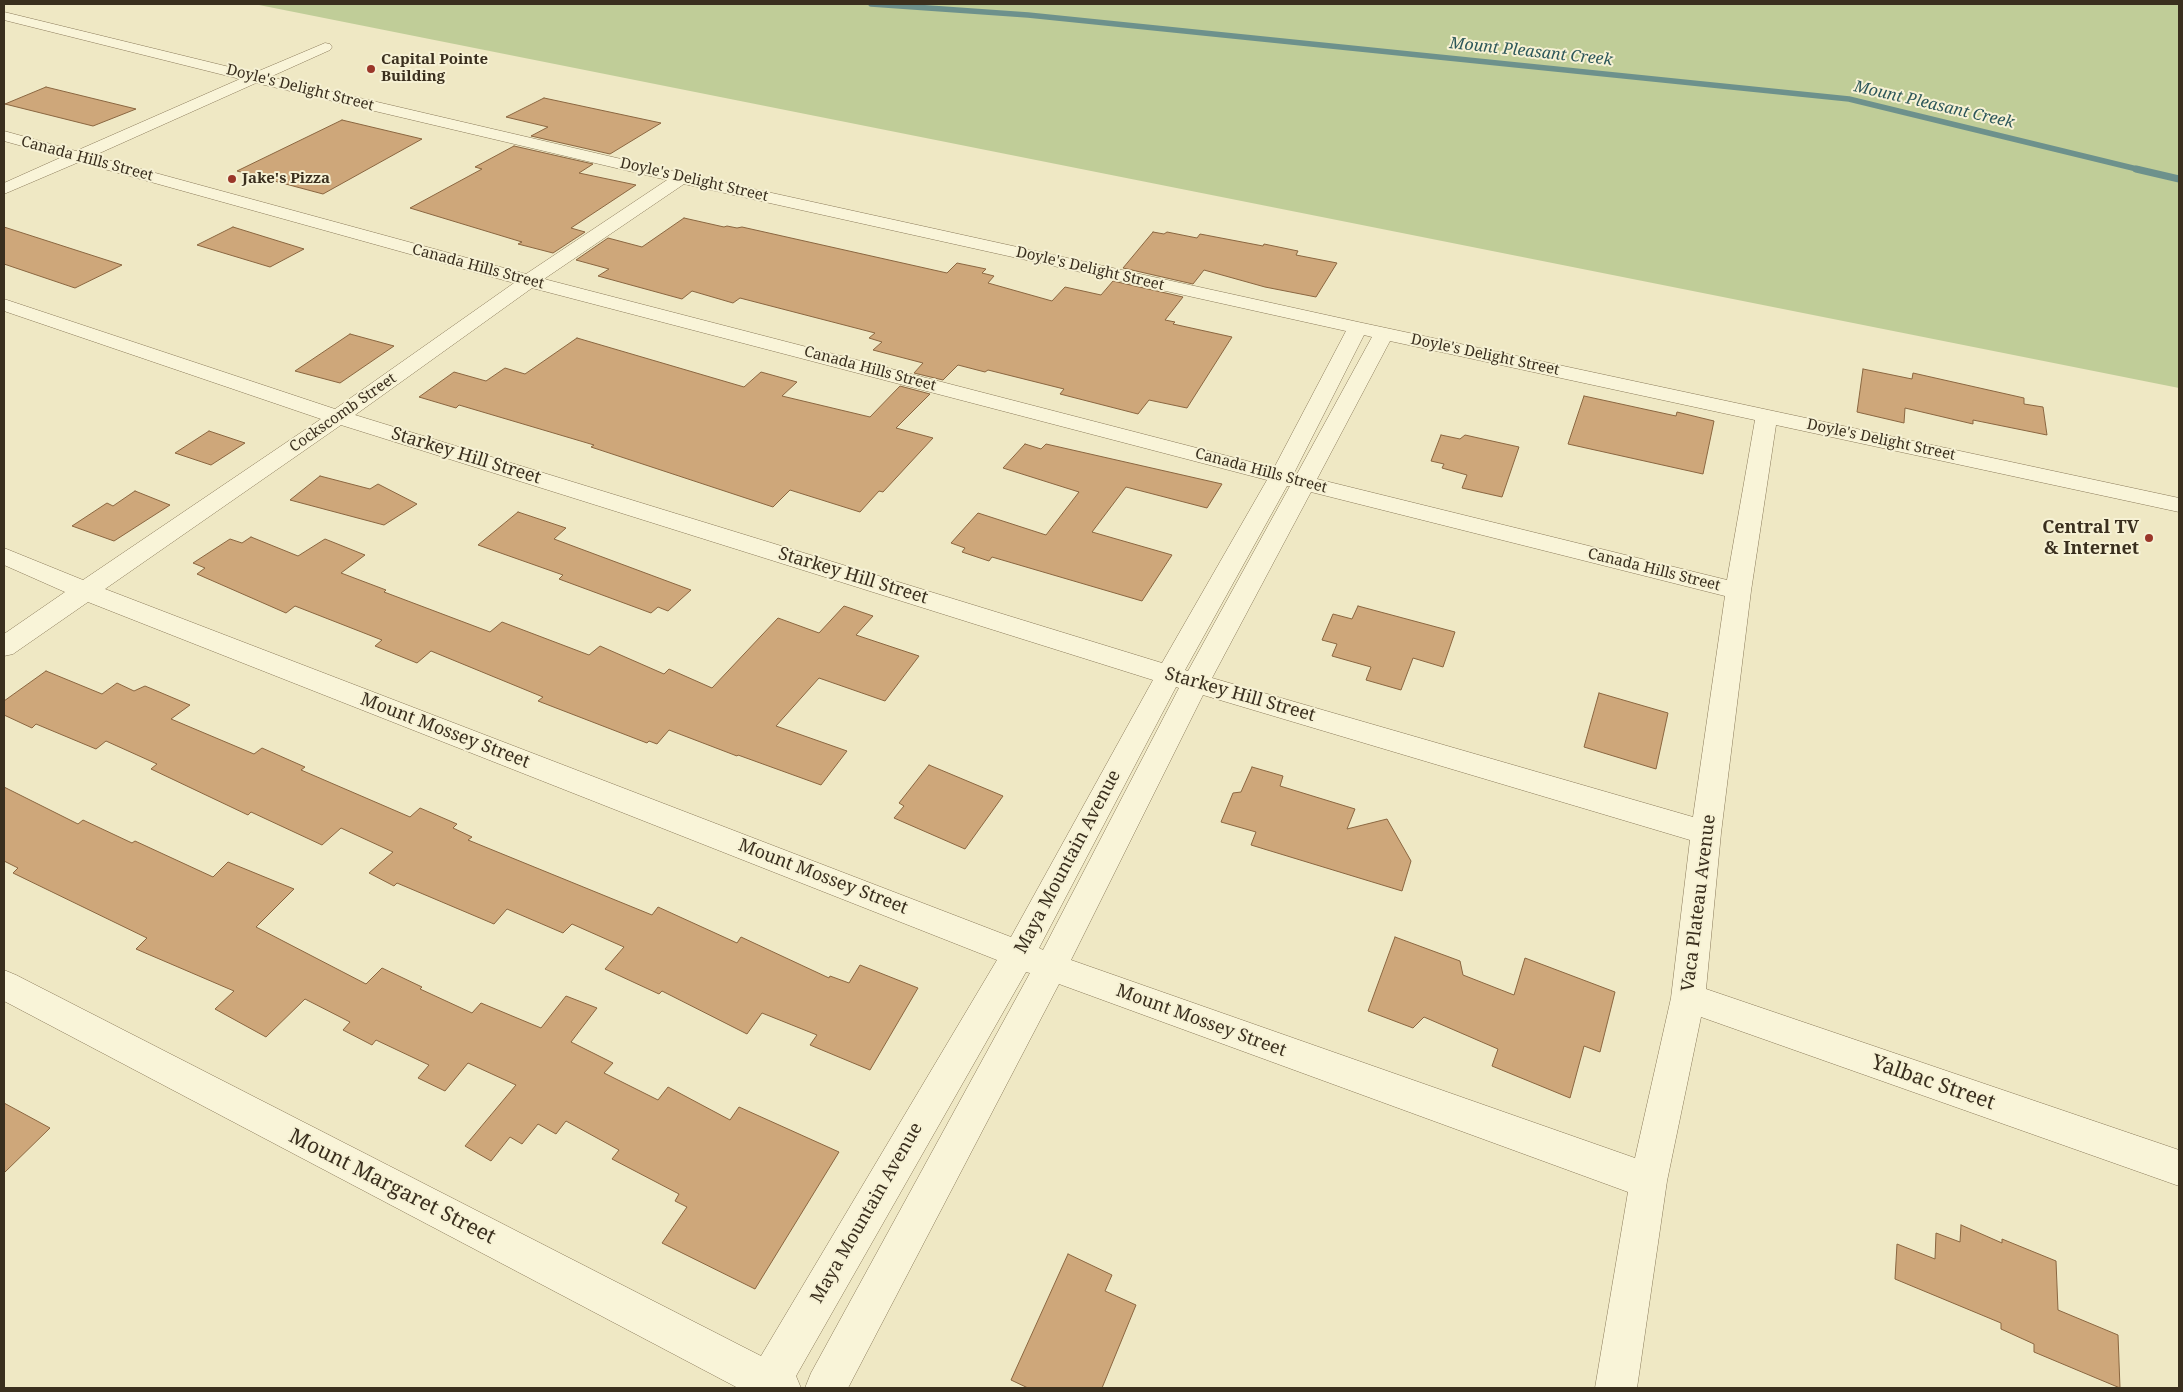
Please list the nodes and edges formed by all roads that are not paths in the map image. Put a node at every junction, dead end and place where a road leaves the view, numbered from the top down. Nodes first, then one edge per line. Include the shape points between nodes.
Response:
1 (4, 16) edge
2 (325, 47) dead end
3 (255, 78) junction
4 (4, 136) edge
5 (76, 156) junction
6 (681, 178) junction
7 (4, 189) edge
8 (529, 281) junction
9 (4, 305) edge
10 (1371, 331) junction
11 (1767, 415) junction
12 (338, 417) junction
13 (1292, 479) junction
14 (2179, 505) edge
15 (4, 556) edge
16 (85, 591) junction
17 (1738, 591) junction
18 (4, 647) edge
19 (1182, 678) junction
20 (1706, 833) junction
21 (1018, 953) junction
22 (1051, 967) junction
23 (4, 985) edge
24 (1688, 998) junction
25 (2179, 1168) edge
26 (1648, 1181) junction
27 (772, 1386) edge
28 (826, 1388) edge
29 (1616, 1388) edge

1 - 3 street, Doyle's Delight Street
2 - 3 street
3 - 5 street
3 - 6 street, Doyle's Delight Street
4 - 5 street, Canada Hills Street
5 - 7 street
5 - 8 street, Canada Hills Street
6 - 8 street, Cockscomb Street
6 - 10 street, Doyle's Delight Street
8 - 12 street, Cockscomb Street
8 - 13 street, Canada Hills Street
9 - 12 street, Starkey Hill Street
10 - 11 street, Doyle's Delight Street
10 - 13 street, Maya Mountain Avenue
11 - 14 street, Doyle's Delight Street
11 - 17 street, Vaca Plateau Avenue
12 - 16 street, Cockscomb Street
12 - 19 street, Starkey Hill Street
13 - 17 street, Canada Hills Street
13 - 19 street, Maya Mountain Avenue
15 - 16 street, Mount Mossey Street
16 - 18 street, Cockscomb Street
16 - 21 street, Mount Mossey Street
17 - 20 street, Vaca Plateau Avenue
19 - 20 street, Starkey Hill Street
19 - 21 street, Maya Mountain Avenue
19 - 22 street, Maya Mountain Avenue
20 - 24 street, Vaca Plateau Avenue
21 - 22 street, Mount Mossey Street
21 - 27 street, Maya Mountain Avenue
22 - 26 street, Mount Mossey Street
22 - 28 street, Maya Mountain Avenue
23 - 27 street, Mount Margaret Street
24 - 25 street, Yalbac Street
24 - 26 street, Vaca Plateau Avenue
26 - 29 street, Vaca Plateau Avenue

